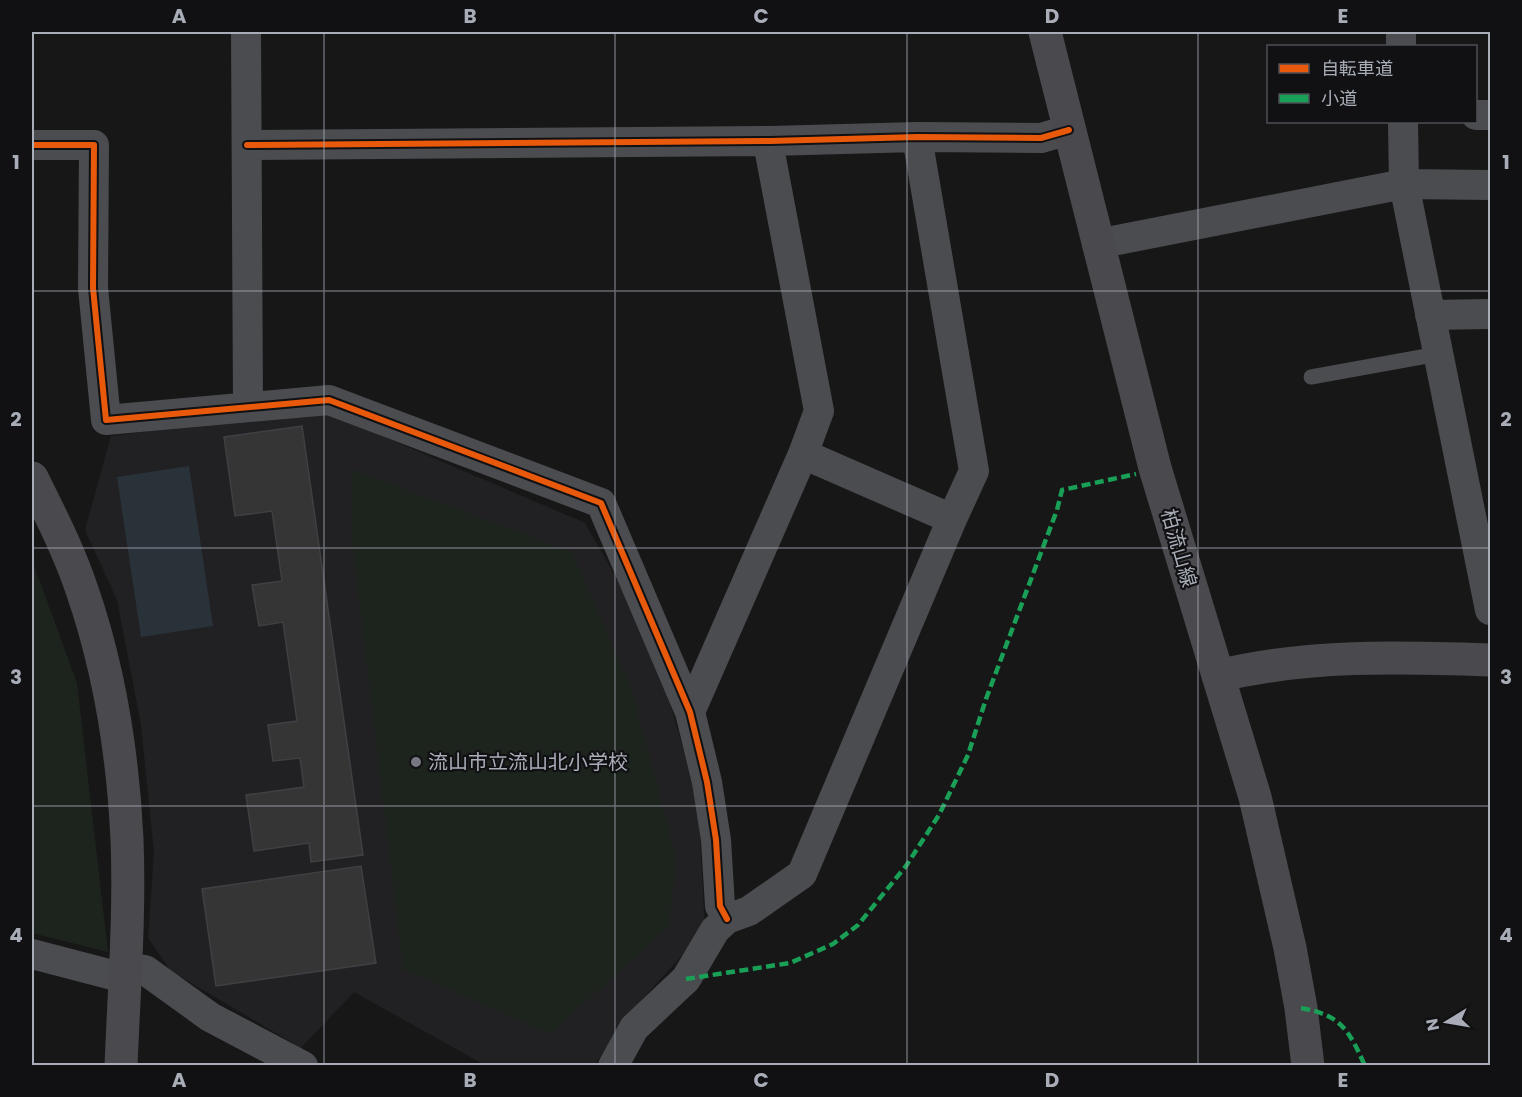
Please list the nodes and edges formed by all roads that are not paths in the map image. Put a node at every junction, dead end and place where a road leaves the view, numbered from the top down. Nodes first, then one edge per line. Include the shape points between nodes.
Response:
1 (246, 32) edge
2 (1045, 32) edge
3 (1403, 123) edge
4 (1069, 130) junction
5 (917, 137) junction
6 (770, 141) junction
7 (32, 145) edge
8 (247, 145) junction
9 (1404, 184) junction
10 (1491, 185) edge
11 (1097, 244) junction
12 (1430, 315) junction
13 (1491, 315) edge
14 (1438, 354) junction
15 (1311, 377) dead end
16 (248, 406) junction
17 (803, 454) junction
18 (32, 478) edge
19 (952, 519) junction
20 (1491, 610) edge
21 (1491, 660) edge
22 (1218, 676) junction
23 (690, 712) junction
24 (727, 919) junction
25 (32, 954) edge
26 (124, 972) junction
27 (121, 1065) edge
28 (303, 1065) edge
29 (613, 1065) edge
30 (1308, 1065) edge

1 - 8 street
2 - 4 main road, 柏流山線
3 - 9 street
4 - 5 street via 1041,138
4 - 11 main road, 柏流山線
5 - 6 street
5 - 19 street via 974,471
6 - 8 street
6 - 17 street via 819,411
7 - 16 street via 94,145 93,288 105,420
8 - 16 street
9 - 10 street
9 - 11 street
9 - 12 street
11 - 22 main road, 柏流山線 via 1158,480
12 - 13 street
12 - 14 street
14 - 15 lane
14 - 20 street
16 - 23 street via 329,400 601,503
17 - 19 street
17 - 23 street
18 - 26 main road via 82,589 102,657 127,838
19 - 24 street via 802,874 749,911
21 - 22 main road via 1332,659 1257,666
22 - 30 main road, 柏流山線 via 1274,874 1301,1008
23 - 24 street via 716,840 720,906
24 - 29 street via 715,930 687,979 634,1028
25 - 26 street
26 - 27 main road
26 - 28 street via 145,970 210,1017

